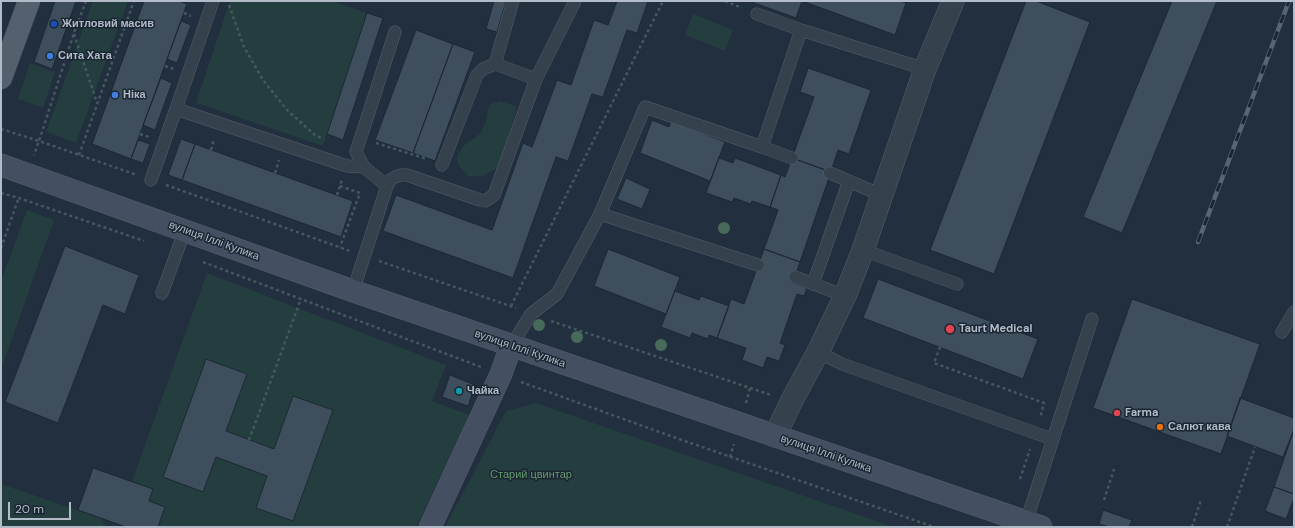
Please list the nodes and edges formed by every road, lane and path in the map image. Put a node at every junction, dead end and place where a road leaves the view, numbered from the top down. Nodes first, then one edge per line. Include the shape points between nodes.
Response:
1 (29, 1) edge
2 (134, 1) edge
3 (213, 1) edge
4 (227, 1) edge
5 (513, 1) edge
6 (575, 1) edge
7 (663, 1) edge
8 (953, 1) edge
9 (757, 14) dead end
10 (802, 30) junction
11 (395, 32) dead end
12 (74, 33) dead end
13 (495, 64) junction
14 (925, 69) junction
15 (1, 78) edge
16 (536, 79) junction
17 (97, 104) junction
18 (176, 109) junction
19 (1, 129) edge
20 (360, 137) junction
21 (322, 138) dead end
22 (39, 141) dead end
23 (762, 147) junction
24 (79, 155) dead end
25 (792, 158) dead end
26 (1, 165) edge
27 (442, 165) joint
28 (364, 167) junction
29 (830, 173) dead end
30 (151, 180) dead end
31 (849, 181) junction
32 (340, 186) dead end
33 (387, 186) junction
34 (1, 194) edge
35 (881, 195) junction
36 (600, 214) junction
37 (185, 230) junction
38 (147, 242) dead end
39 (340, 247) dead end
40 (863, 250) junction
41 (177, 252) junction
42 (365, 256) junction
43 (758, 265) dead end
44 (795, 277) dead end
45 (813, 284) junction
46 (957, 284) dead end
47 (353, 291) junction
48 (162, 293) dead end
49 (845, 296) junction
50 (301, 299) junction
51 (511, 306) junction
52 (1294, 312) edge
53 (531, 314) junction
54 (1092, 319) dead end
55 (1282, 332) dead end
56 (511, 346) junction
57 (940, 347) dead end
58 (818, 352) junction
59 (934, 363) dead end
60 (501, 374) junction
61 (791, 402) junction
62 (775, 436) junction
63 (1052, 439) junction
64 (249, 440) dead end
65 (1255, 447) dead end
66 (1114, 469) dead end
67 (1104, 500) dead end
68 (1201, 500) dead end
69 (1033, 524) edge
70 (430, 527) edge
71 (934, 527) edge
72 (1192, 527) edge
73 (1226, 527) edge

1 - 15 main road
2 - 17 path
3 - 18 lane
4 - 21 path via 244,47 263,80 287,110 315,135
5 - 13 lane
6 - 16 lane
7 - 51 path
8 - 14 street
9 - 10 lane
10 - 14 lane
10 - 23 lane
11 - 20 lane
12 - 17 path
13 - 16 lane
13 - 27 lane via 477,74
14 - 35 street
16 - 33 lane via 494,195 490,199 485,202 401,174 390,180
17 - 24 path
18 - 28 lane via 347,166
18 - 30 lane
19 - 22 path
20 - 27 path
20 - 28 lane via 356,152
23 - 25 lane
23 - 36 lane via 646,107
26 - 37 street, вулиця Іллі Кулика
28 - 33 lane
29 - 31 lane
31 - 35 lane
31 - 45 lane
32 - 39 path via 360,193
33 - 42 lane
34 - 38 path
35 - 40 street
36 - 43 lane
36 - 53 lane via 557,294
37 - 41 lane
37 - 47 street, вулиця Іллі Кулика
40 - 46 lane
40 - 49 street
41 - 48 lane
41 - 50 path
42 - 47 lane
42 - 51 path
44 - 45 lane
45 - 49 lane
47 - 56 street, вулиця Іллі Кулика
49 - 58 street
50 - 60 path
50 - 64 path
51 - 53 path
52 - 55 lane
53 - 56 lane
53 - 61 path
54 - 63 lane
56 - 60 street
56 - 62 street, вулиця Іллі Кулика
57 - 59 path
58 - 61 street
58 - 63 lane via 842,364
60 - 70 street
60 - 71 path via 676,438
61 - 62 street
62 - 69 street, вулиця Іллі Кулика
63 - 69 lane
65 - 73 path
66 - 67 path
68 - 72 path

